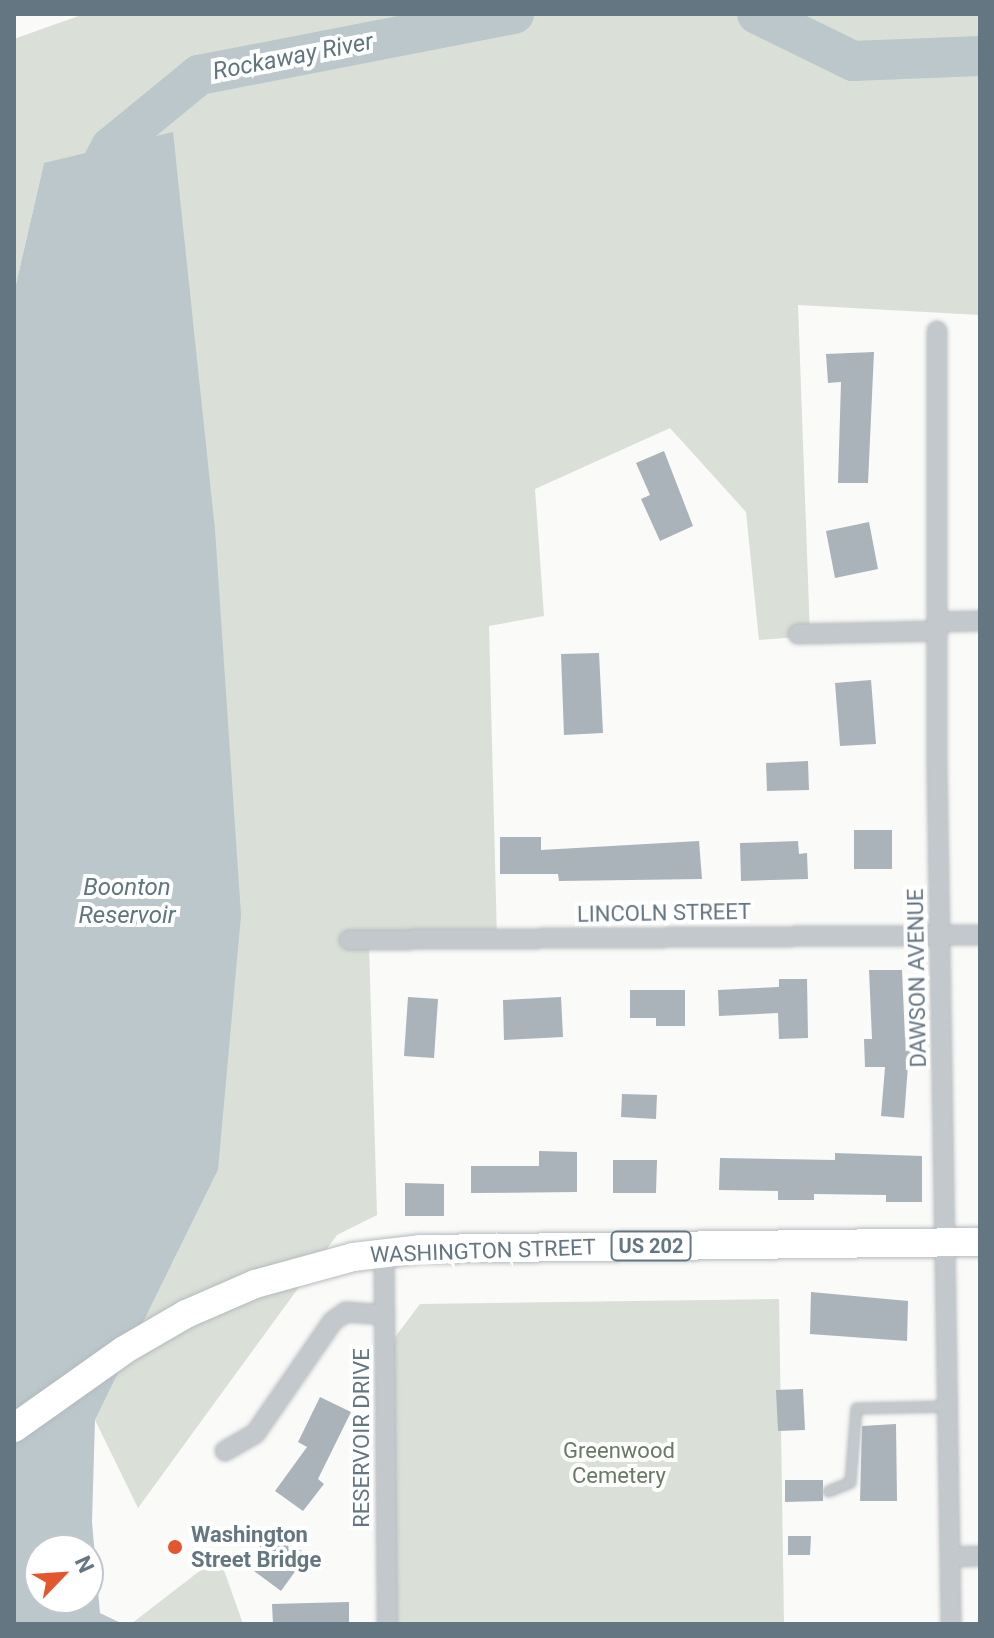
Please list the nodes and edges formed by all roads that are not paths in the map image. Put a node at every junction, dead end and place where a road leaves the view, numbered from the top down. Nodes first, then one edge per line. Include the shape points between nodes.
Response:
1 (937, 331) dead end
2 (980, 621) edge
3 (938, 627) junction
4 (798, 634) dead end
5 (941, 934) junction
6 (980, 935) edge
7 (349, 940) dead end
8 (980, 1242) edge
9 (947, 1243) junction
10 (384, 1252) junction
11 (385, 1315) junction
12 (949, 1406) junction
13 (14, 1428) edge
14 (225, 1451) dead end
15 (828, 1491) dead end
16 (980, 1556) edge
17 (951, 1557) junction
18 (387, 1624) edge
19 (951, 1624) edge

1 - 3 street, DAWSON AVENUE
2 - 3 street
3 - 4 street
3 - 5 street, DAWSON AVENUE
5 - 6 street, LINCOLN STREET
5 - 7 street, LINCOLN STREET
5 - 9 street, DAWSON AVENUE
8 - 9 main road, WASHINGTON STREET / US 202
9 - 10 main road, WASHINGTON STREET / US 202
9 - 12 street, DAWSON AVENUE
10 - 11 street, RESERVOIR DRIVE
10 - 13 main road, WASHINGTON STREET / US 202 via 323,1263 255,1284 175,1320
11 - 14 street via 346,1312 333,1321 255,1434
11 - 18 street, RESERVOIR DRIVE
12 - 15 lane via 856,1408 850,1482
12 - 17 street, DAWSON AVENUE
16 - 17 street
17 - 19 street, DAWSON AVENUE

